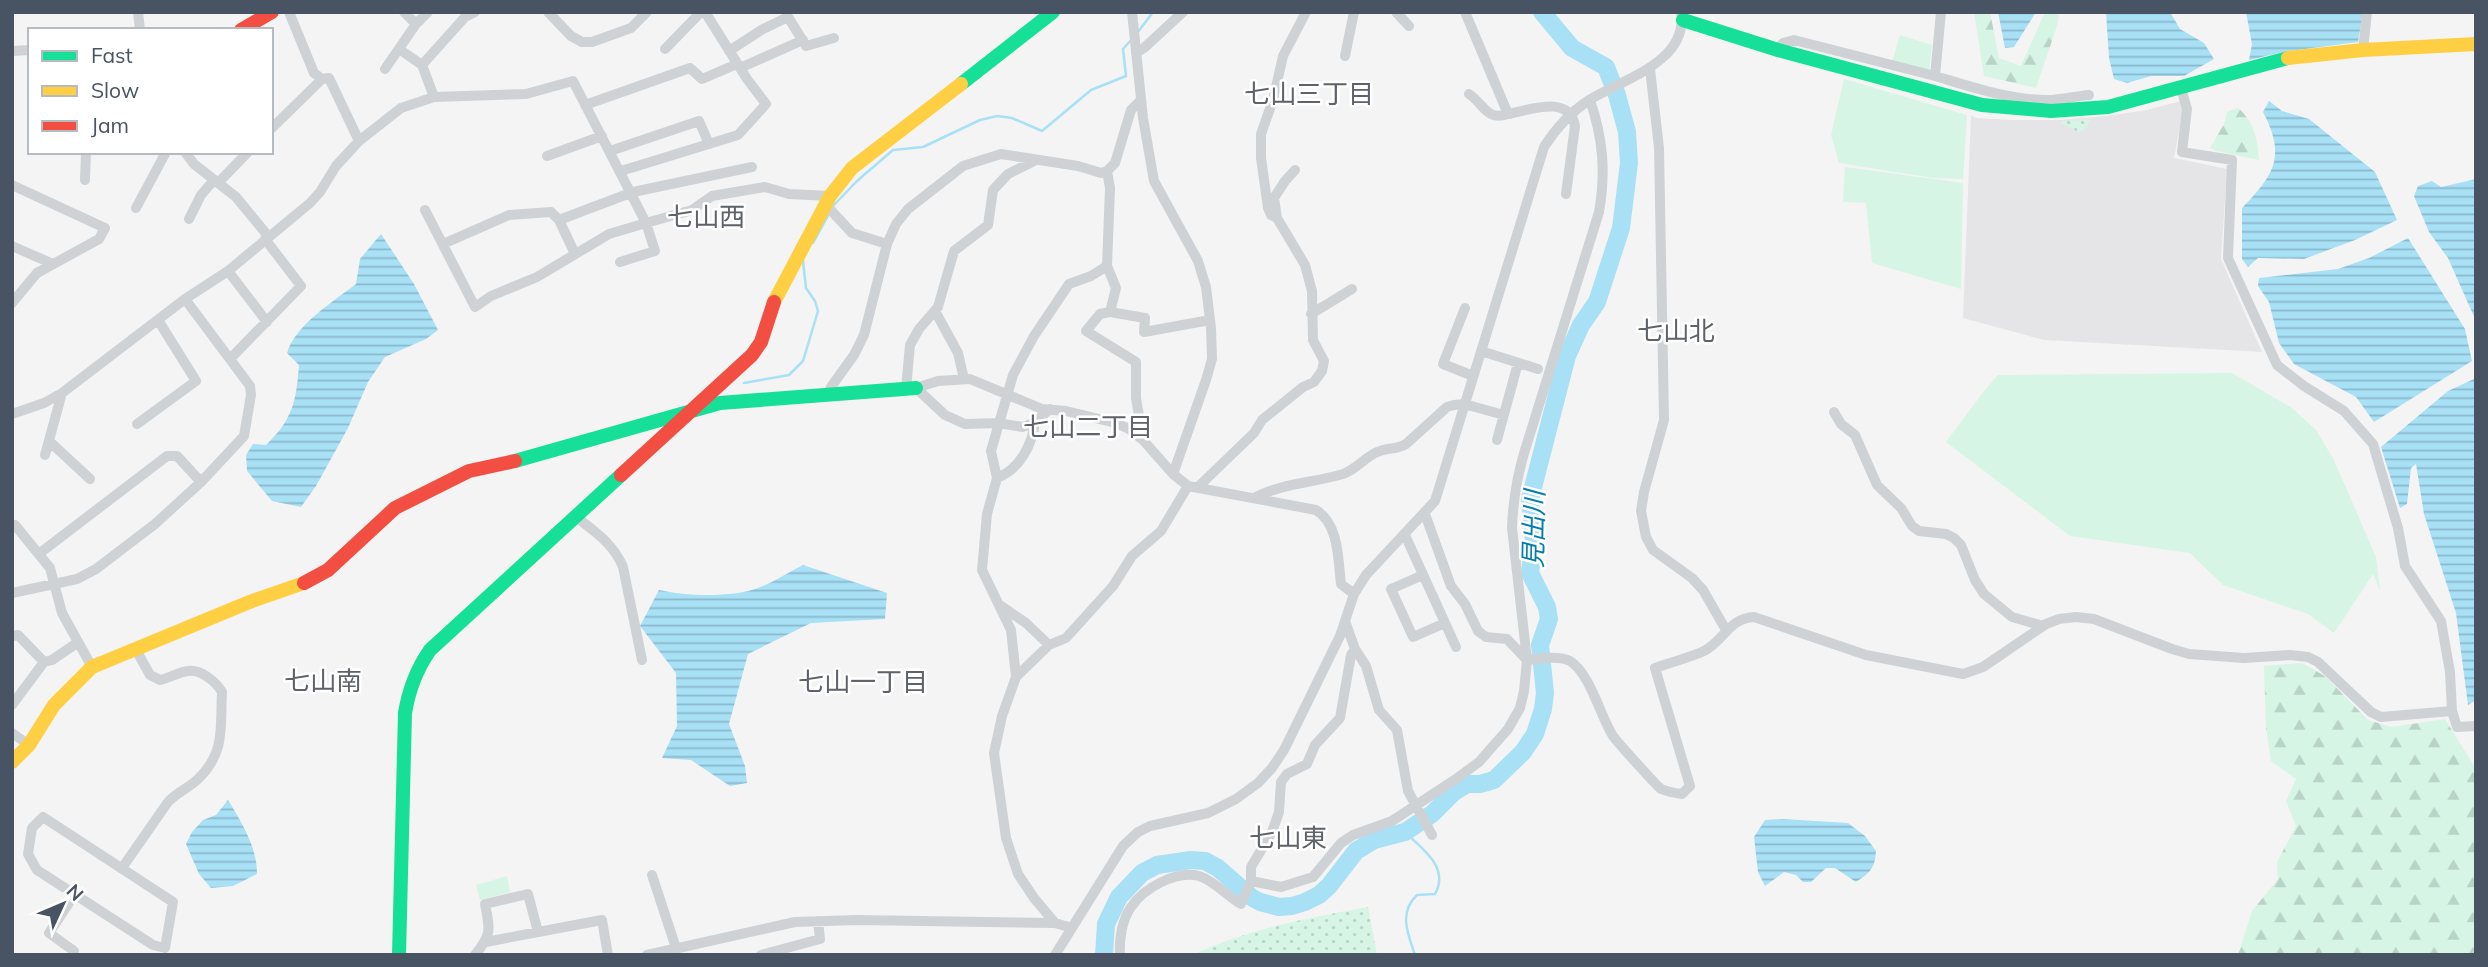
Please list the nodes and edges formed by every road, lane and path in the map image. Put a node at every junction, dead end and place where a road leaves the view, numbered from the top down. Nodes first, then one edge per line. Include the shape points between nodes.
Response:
1 (272, 12) edge
2 (289, 12) edge
3 (404, 12) edge
4 (428, 12) edge
5 (475, 12) edge
6 (548, 12) edge
7 (647, 12) edge
8 (703, 12) edge
9 (1053, 12) edge
10 (1132, 12) edge
11 (1183, 12) edge
12 (1306, 12) edge
13 (1354, 12) edge
14 (1396, 12) edge
15 (1465, 12) edge
16 (1941, 12) edge
17 (2367, 12) edge
18 (1682, 16) edge
19 (416, 24) junction
20 (1409, 26) dead end
21 (244, 28) edge
22 (834, 38) dead end
23 (803, 40) junction
24 (2476, 44) edge
25 (399, 49) junction
26 (665, 49) dead end
27 (1778, 50) junction
28 (2363, 50) junction
29 (729, 51) junction
30 (1136, 53) junction
31 (1345, 56) dead end
32 (422, 65) junction
33 (739, 66) junction
34 (385, 69) dead end
35 (1650, 69) junction
36 (1935, 76) junction
37 (322, 79) junction
38 (2181, 88) junction
39 (1469, 94) dead end
40 (2089, 94) dead end
41 (435, 97) junction
42 (1141, 100) junction
43 (1590, 100) junction
44 (585, 105) junction
45 (2048, 105) junction
46 (1508, 114) junction
47 (1571, 115) junction
48 (273, 127) edge
49 (602, 136) junction
50 (359, 142) junction
51 (709, 144) junction
52 (610, 150) junction
53 (86, 154) edge
54 (165, 154) edge
55 (186, 154) edge
56 (246, 154) edge
57 (547, 156) dead end
58 (1037, 160) junction
59 (752, 167) dead end
60 (1295, 170) dead end
61 (621, 171) junction
62 (1107, 171) junction
63 (85, 180) dead end
64 (216, 181) junction
65 (12, 185) edge
66 (632, 192) junction
67 (1566, 194) dead end
68 (828, 201) junction
69 (136, 208) dead end
70 (425, 210) dead end
71 (1277, 218) junction
72 (189, 219) dead end
73 (559, 220) junction
74 (646, 223) junction
75 (266, 238) junction
76 (443, 244) junction
77 (887, 244) junction
78 (12, 246) edge
79 (575, 254) junction
80 (620, 262) dead end
81 (53, 264) junction
82 (1107, 266) junction
83 (228, 271) junction
84 (1352, 289) dead end
85 (185, 299) junction
86 (12, 303) edge
87 (1465, 308) dead end
88 (935, 311) junction
89 (1110, 312) junction
90 (1311, 314) junction
91 (158, 320) junction
92 (1210, 320) junction
93 (267, 322) junction
94 (1481, 351) junction
95 (230, 359) junction
96 (1518, 363) junction
97 (1538, 369) dead end
98 (1473, 376) junction
99 (964, 379) junction
100 (911, 388) junction
101 (62, 393) junction
102 (1006, 394) junction
103 (828, 395) junction
104 (1464, 404) junction
105 (1050, 409) junction
106 (1834, 412) dead end
107 (687, 413) junction
108 (12, 414) edge
109 (1504, 415) junction
110 (1035, 422) junction
111 (998, 423) junction
112 (137, 424) dead end
113 (1143, 440) junction
114 (1497, 440) dead end
115 (49, 441) junction
116 (45, 455) dead end
117 (1173, 474) junction
118 (997, 478) junction
119 (90, 479) dead end
120 (201, 482) junction
121 (1193, 486) junction
122 (1254, 498) junction
123 (1425, 514) junction
124 (575, 516) junction
125 (12, 528) edge
126 (1405, 535) junction
127 (40, 553) junction
128 (1423, 575) junction
129 (54, 584) junction
130 (12, 593) edge
131 (1354, 594) junction
132 (1001, 606) junction
133 (1345, 620) junction
134 (1445, 623) junction
135 (2043, 626) junction
136 (1726, 630) junction
137 (12, 636) edge
138 (78, 643) junction
139 (1049, 645) junction
140 (1456, 647) dead end
141 (135, 648) junction
142 (1356, 649) junction
143 (642, 660) dead end
144 (1527, 660) junction
145 (44, 662) junction
146 (92, 667) junction
147 (1016, 677) junction
148 (12, 705) edge
149 (2452, 711) junction
150 (2476, 726) edge
151 (12, 733) edge
152 (29, 745) junction
153 (12, 762) edge
154 (1272, 768) junction
155 (1285, 777) junction
156 (1414, 805) junction
157 (1432, 835) dead end
158 (122, 868) junction
159 (652, 875) dead end
160 (1251, 881) junction
161 (75, 894) junction
162 (818, 921) junction
163 (1055, 923) junction
164 (1072, 928) junction
165 (538, 932) junction
166 (486, 942) junction
167 (706, 942) junction
168 (676, 948) junction
169 (74, 951) dead end
170 (399, 955) edge
171 (475, 955) edge
172 (608, 955) edge
173 (647, 955) edge
174 (710, 955) edge
175 (761, 955) edge
176 (1055, 955) edge
177 (1120, 955) edge

1 - 21 street
2 - 37 street via 314,73
3 - 19 street
4 - 19 street
5 - 32 street via 465,17
6 - 7 street via 582,42 631,28
8 - 26 street
8 - 29 street
9 - 68 street via 852,168
10 - 30 street
11 - 30 street
12 - 71 street via 1283,56 1261,134 1268,208
13 - 31 street
14 - 20 street
15 - 46 street
16 - 36 street
17 - 28 street
18 - 27 street
18 - 35 street via 1676,40
19 - 25 street
22 - 23 street via 806,46
23 - 29 street via 788,17
23 - 33 street
24 - 28 street
25 - 32 street
25 - 34 street
27 - 36 street via 1794,40
27 - 45 street via 1982,105
28 - 38 street via 2288,58
29 - 33 street
30 - 42 street
32 - 41 street
33 - 44 street via 702,79 690,68
33 - 51 street via 766,104 738,135
35 - 43 street
35 - 136 street via 1659,148 1664,420 1641,511 1653,550 1703,590
36 - 45 street
37 - 48 street
37 - 50 street via 329,78
38 - 45 street via 2108,107
38 - 149 street via 2187,108 2182,152 2232,159 2228,258 2277,365 2344,411 2373,444 2405,566 2441,621
39 - 46 street via 1490,115
40 - 45 street
41 - 44 street via 526,94 573,80
41 - 50 street via 401,108
42 - 62 street via 1131,110 1115,163
42 - 92 street via 1154,181 1198,261
43 - 47 street
43 - 144 street via 1604,158 1599,212 1516,480 1512,506
44 - 49 street
46 - 47 street via 1553,105
47 - 67 street via 1575,126
47 - 94 street via 1545,147
49 - 52 street
49 - 57 street
50 - 75 street via 310,203
51 - 52 street via 699,121
51 - 61 street
52 - 61 street
53 - 63 street
54 - 69 street
55 - 64 street
56 - 64 street
58 - 62 street
58 - 77 street via 1001,155 963,166 908,209
58 - 88 street via 1008,174 993,190 988,225 954,251
59 - 66 street
60 - 71 street via 1274,198
61 - 66 street
62 - 82 street
64 - 72 street via 201,195
64 - 75 street via 236,197
65 - 81 street via 105,228 99,239
66 - 73 street
66 - 74 street
68 - 74 street via 765,187 712,196 692,210
68 - 77 street via 852,233
68 - 107 street via 775,300 761,342
70 - 76 street
71 - 90 street via 1305,265 1312,291
73 - 76 street via 551,212 509,215
73 - 79 street
74 - 79 street via 609,234
74 - 80 street via 655,251
75 - 83 street
75 - 93 street via 302,286
76 - 79 street via 475,307
77 - 103 street via 864,335
78 - 81 street
81 - 86 street via 37,273
82 - 89 street via 1116,288
82 - 102 street via 1069,284 1034,336
83 - 85 street
83 - 93 street
84 - 90 street
85 - 91 street
85 - 95 street
87 - 98 street via 1443,364
88 - 99 street via 958,353
88 - 100 street via 910,345
89 - 92 street via 1145,318 1144,332
89 - 113 street via 1100,314 1086,331 1136,362
90 - 121 street via 1313,340 1324,362 1322,371
91 - 101 street
91 - 112 street via 196,380
92 - 117 street via 1212,359
93 - 95 street
94 - 96 street
94 - 98 street
95 - 120 street via 250,386 244,436
96 - 97 street
96 - 109 street
98 - 104 street
99 - 100 street
99 - 102 street
100 - 103 street
100 - 111 street via 955,421
101 - 108 street
101 - 115 street
102 - 105 street
102 - 111 street
103 - 107 street via 720,403
104 - 109 street
104 - 122 street via 1447,407 1406,444 1381,450 1344,474 1270,489
104 - 123 street via 1441,486
105 - 110 street
105 - 113 street via 1116,423
106 - 135 street via 1855,435 1877,485 1912,526 1954,538 1984,594 2012,617
107 - 124 street
107 - 141 street via 541,456 469,471 395,508 328,570 301,585
109 - 114 street
110 - 111 street via 1023,426
110 - 118 street via 1034,435 1017,465
111 - 118 street via 991,451
113 - 117 street
115 - 116 street
115 - 119 street
117 - 121 street
118 - 132 street via 987,514 982,570
120 - 127 street via 177,456 167,456
120 - 129 street via 96,569
121 - 122 street
121 - 139 street via 1161,531 1132,556 1113,586 1066,638
122 - 131 street via 1325,515 1333,529 1341,584
123 - 126 street
123 - 144 street via 1451,586 1478,631 1486,637 1507,639
124 - 143 street via 618,553
124 - 170 street via 430,650 413,674 405,713
125 - 127 street via 15,525
126 - 128 street
126 - 131 street
127 - 129 street
128 - 134 street
128 - 134 street via 1391,589 1412,636
129 - 130 street
129 - 138 street via 55,597
131 - 133 street
132 - 139 street
132 - 147 street via 1011,630
133 - 142 street
133 - 154 street
134 - 140 street
135 - 136 street via 1983,667 1963,674 1866,655 1754,617 1735,621
135 - 149 street via 2059,619 2094,619 2189,654 2308,657 2381,717
136 - 144 street via 1704,651 1655,668 1689,779 1690,786 1682,794 1658,787 1613,737 1600,706 1571,662
137 - 145 street via 18,635
138 - 145 street
138 - 146 street
139 - 147 street
141 - 146 street
141 - 158 street via 150,675 160,680 189,671 218,685 222,692 220,738 219,751 209,767 168,802
142 - 155 street via 1351,655 1340,719 1323,734 1307,764
142 - 156 street via 1366,666 1378,710 1397,730
144 - 156 street via 1520,708 1508,729 1479,762
145 - 148 street
146 - 152 street via 54,705
147 - 163 street via 994,753 1000,802 1018,874
149 - 150 street via 2457,727
151 - 152 street
152 - 153 street
154 - 155 street
154 - 164 street via 1236,799 1208,813 1150,825 1138,832 1123,846
155 - 160 street via 1279,813 1251,867
156 - 157 street
156 - 160 street via 1392,821 1353,835 1331,853 1313,877 1281,887
158 - 161 street via 43,817 32,828 28,854 37,870
158 - 161 street via 173,902 165,948 153,945
159 - 168 street
160 - 177 street via 1241,904 1199,876 1159,883 1131,907
161 - 169 street via 49,933
162 - 163 street
162 - 167 street via 756,929
162 - 175 street via 820,939
163 - 164 street
164 - 176 street
165 - 166 street
165 - 166 street via 528,894 485,904 490,929
165 - 172 street via 602,920
166 - 171 street
167 - 168 street
167 - 174 street
168 - 173 street

